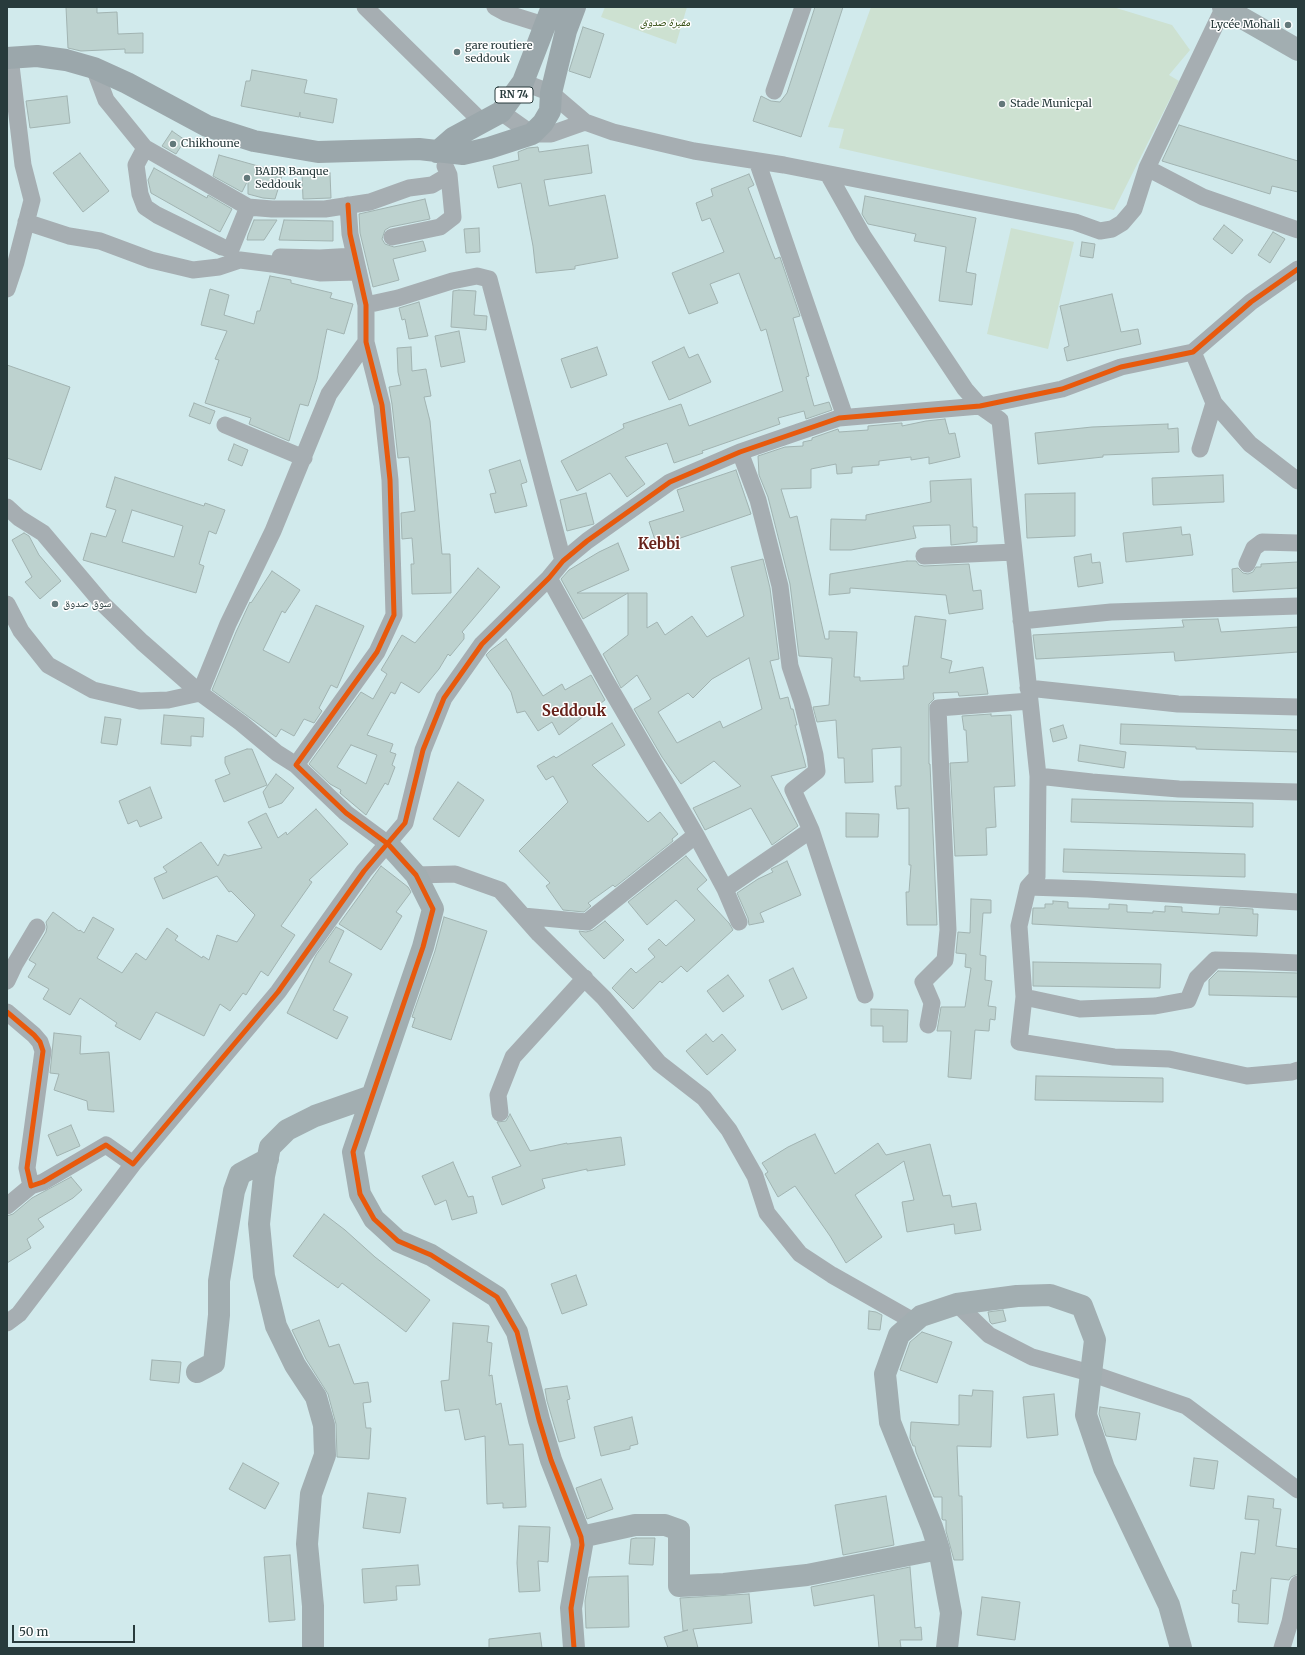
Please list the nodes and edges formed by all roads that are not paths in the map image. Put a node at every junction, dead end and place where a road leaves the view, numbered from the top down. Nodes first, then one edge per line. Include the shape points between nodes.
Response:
1 (365, 7) edge
2 (495, 7) edge
3 (575, 7) edge
4 (803, 7) edge
5 (1224, 7) edge
6 (548, 16) edge
7 (1298, 50) edge
8 (8, 57) edge
9 (94, 68) junction
10 (523, 82) junction
11 (774, 91) dead end
12 (551, 93) junction
13 (501, 112) junction
14 (482, 122) junction
15 (585, 122) junction
16 (532, 134) junction
17 (145, 148) junction
18 (437, 152) junction
19 (757, 161) junction
20 (1147, 168) junction
21 (828, 174) junction
22 (449, 175) junction
23 (348, 205) junction
24 (248, 207) junction
25 (26, 222) junction
26 (1298, 230) edge
27 (392, 237) dead end
28 (231, 249) junction
29 (356, 264) junction
30 (1298, 269) edge
31 (7, 289) edge
32 (366, 305) junction
33 (366, 342) junction
34 (1193, 352) junction
35 (1214, 403) junction
36 (980, 406) junction
37 (845, 417) junction
38 (225, 425) dead end
39 (1200, 449) dead end
40 (740, 452) junction
41 (304, 458) junction
42 (1298, 480) edge
43 (7, 507) edge
44 (1298, 543) edge
45 (1014, 552) junction
46 (924, 556) dead end
47 (563, 561) junction
48 (1247, 564) dead end
49 (549, 578) junction
50 (7, 604) edge
51 (1298, 606) edge
52 (1021, 621) junction
53 (200, 693) junction
54 (1029, 695) junction
55 (1298, 707) edge
56 (296, 765) junction
57 (1038, 776) junction
58 (1298, 792) edge
59 (811, 830) junction
60 (696, 835) junction
61 (388, 844) junction
62 (416, 875) junction
63 (1028, 887) junction
64 (725, 889) junction
65 (1298, 902) edge
66 (523, 916) junction
67 (739, 922) dead end
68 (37, 927) dead end
69 (1298, 963) edge
70 (584, 978) junction
71 (7, 981) edge
72 (865, 995) dead end
73 (1024, 997) junction
74 (7, 1012) edge
75 (928, 1025) dead end
76 (1298, 1070) edge
77 (372, 1096) junction
78 (500, 1113) dead end
79 (268, 1159) junction
80 (132, 1164) junction
81 (31, 1186) junction
82 (7, 1206) edge
83 (957, 1304) junction
84 (915, 1322) junction
85 (7, 1323) edge
86 (197, 1372) dead end
87 (1090, 1373) junction
88 (1298, 1490) edge
89 (581, 1537) junction
90 (939, 1549) junction
91 (1298, 1584) edge
92 (313, 1648) edge
93 (574, 1648) edge
94 (947, 1648) edge
95 (1181, 1648) edge
96 (1282, 1648) edge

1 - 14 street
2 - 6 street via 506,13
3 - 12 main road via 566,31
4 - 11 street
5 - 7 street
5 - 20 street
6 - 10 main road, RN 74
8 - 9 main road via 37,56 66,60
8 - 25 street via 23,165 32,200
9 - 17 street via 106,100
9 - 18 main road via 207,126 254,141 318,152
10 - 12 street
10 - 13 main road, RN 74
12 - 15 street
12 - 16 main road via 550,111
13 - 14 main road, RN 74
13 - 16 street
14 - 18 main road, RN 74 via 453,138
15 - 16 street via 551,134
15 - 19 street via 613,132 694,151
16 - 18 main road via 464,154
17 - 24 street
17 - 28 street via 136,165 140,194 145,207 222,247
18 - 22 street
19 - 21 street
19 - 37 street
20 - 21 street via 1134,209 1122,223 1112,229 1100,231 1075,222
20 - 26 street via 1203,197
21 - 36 street via 864,236 965,389
22 - 23 street via 432,185 409,188 370,202
22 - 27 street via 453,217 440,227
23 - 24 street via 325,209
23 - 29 street
24 - 28 street
25 - 29 street via 69,236 100,241 151,260 193,270 219,267 240,260 320,273
25 - 31 street
28 - 29 street via 286,258
29 - 32 street
30 - 34 street via 1251,302
32 - 33 street
32 - 47 street via 452,281 477,276 489,279
33 - 41 street via 329,394
33 - 56 street via 383,413 390,480 394,615 377,652
34 - 35 street
34 - 36 street via 1121,367 1062,389
35 - 39 street
35 - 42 street via 1250,444
36 - 37 street
36 - 45 street via 1000,420
37 - 40 street
38 - 41 street
40 - 47 street via 670,482
40 - 59 street via 758,500 780,586 790,666 815,755 817,771 793,790
41 - 53 street via 273,531 228,624
43 - 53 street via 43,533 103,604
44 - 48 street via 1262,542 1254,548
45 - 46 street
45 - 52 street
47 - 49 street
49 - 60 street
49 - 61 street via 482,644 444,698 423,750 405,823
50 - 53 street via 21,631 48,665 93,690 140,702 168,700
51 - 52 street via 1110,612
52 - 54 street
53 - 56 street
54 - 55 street via 1178,704
54 - 57 street
54 - 75 street via 938,708 948,930 945,960 923,982 932,1003
56 - 61 street via 346,813
57 - 58 street via 1179,789
57 - 63 street via 1037,877
59 - 64 street
59 - 72 street
60 - 64 street
60 - 66 street via 587,922
61 - 62 street
61 - 80 street via 356,881 278,992
62 - 66 street via 455,874 500,890
62 - 77 street via 433,909 423,947
63 - 65 street via 1088,888
63 - 73 street via 1019,926
64 - 67 street
66 - 70 street
68 - 71 street
69 - 73 street via 1215,960 1197,978 1188,1000 1156,1006 1080,1009
70 - 78 street via 513,1057 498,1095
70 - 84 street via 659,1063 704,1098 729,1130 755,1176 767,1213 800,1254
73 - 76 street via 1019,1042 1114,1058 1169,1059 1246,1076
74 - 81 street via 34,1035 43,1051 28,1168
77 - 79 street via 315,1116 287,1130 270,1147
77 - 89 street via 353,1152 360,1194 374,1219 398,1241 431,1255 497,1297 517,1332 551,1460
79 - 86 street via 240,1174 234,1191 219,1281 219,1315 214,1363
79 - 92 street via 260,1224 264,1276 276,1326 295,1365 316,1397 324,1425 325,1455 311,1494 307,1544 313,1606
80 - 81 street via 106,1145 43,1182
80 - 85 street via 19,1314
81 - 82 street
83 - 84 street via 922,1316
83 - 87 street via 989,1335 1032,1357
83 - 87 street via 1017,1296 1050,1295 1082,1306 1095,1340
84 - 90 street via 900,1335 885,1374 890,1422
87 - 88 street via 1186,1406
87 - 95 street via 1086,1415 1104,1468 1169,1605
89 - 90 street via 635,1525 665,1525 679,1530 679,1586 807,1575
89 - 93 street via 582,1545 571,1608
90 - 94 street via 950,1613
91 - 96 street

